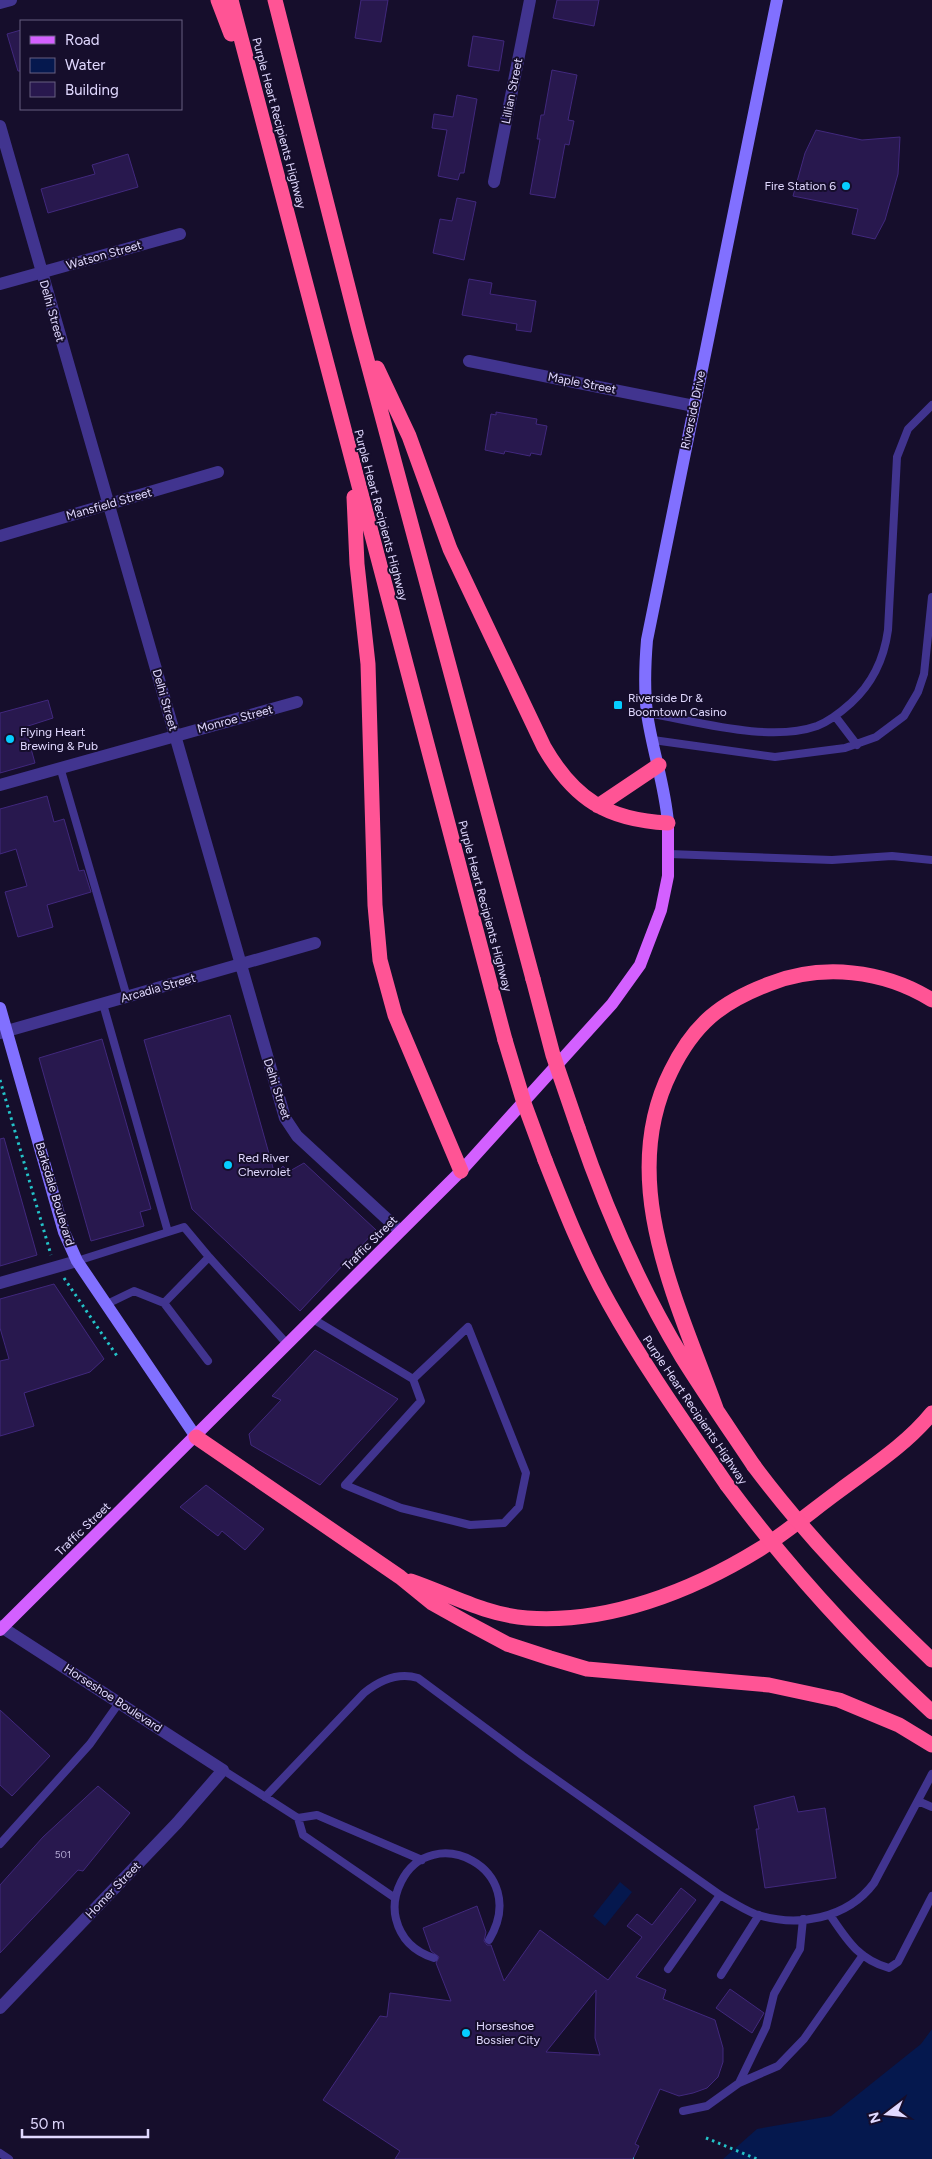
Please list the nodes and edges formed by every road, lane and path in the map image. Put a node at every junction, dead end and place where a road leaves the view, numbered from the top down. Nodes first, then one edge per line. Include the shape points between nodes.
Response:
1 (11, 0) edge
2 (218, 0) edge
3 (231, 0) edge
4 (276, 0) edge
5 (530, 0) edge
6 (777, 0) edge
7 (0, 3) edge
8 (262, 115) junction
9 (0, 126) edge
10 (494, 182) dead end
11 (180, 234) dead end
12 (41, 273) junction
13 (0, 284) edge
14 (360, 330) junction
15 (469, 361) dead end
16 (932, 405) edge
17 (694, 406) junction
18 (353, 468) junction
19 (218, 472) dead end
20 (109, 504) junction
21 (0, 536) edge
22 (932, 597) edge
23 (296, 702) dead end
24 (647, 713) junction
25 (835, 716) junction
26 (175, 735) junction
27 (653, 740) junction
28 (857, 745) junction
29 (659, 765) junction
30 (60, 768) junction
31 (0, 784) edge
32 (598, 806) junction
33 (668, 823) junction
34 (669, 854) junction
35 (932, 860) edge
36 (315, 944) dead end
37 (240, 965) junction
38 (127, 997) junction
39 (932, 1000) edge
40 (103, 1004) junction
41 (0, 1008) edge
42 (3, 1032) edge
43 (0, 1080) edge
44 (460, 1171) junction
45 (400, 1231) junction
46 (168, 1232) junction
47 (49, 1251) dead end
48 (209, 1257) junction
49 (77, 1261) junction
50 (0, 1283) edge
51 (68, 1284) dead end
52 (164, 1303) junction
53 (106, 1304) junction
54 (314, 1319) junction
55 (288, 1345) junction
56 (117, 1356) dead end
57 (208, 1361) dead end
58 (413, 1380) junction
59 (717, 1411) junction
60 (932, 1413) edge
61 (196, 1437) junction
62 (400, 1577) junction
63 (1, 1628) edge
64 (932, 1660) edge
65 (119, 1702) junction
66 (932, 1712) edge
67 (932, 1745) edge
68 (223, 1770) junction
69 (932, 1774) edge
70 (265, 1797) junction
71 (918, 1801) junction
72 (932, 1807) edge
73 (298, 1818) junction
74 (0, 1844) edge
75 (422, 1860) junction
76 (720, 1895) junction
77 (932, 1896) edge
78 (395, 1898) junction
79 (759, 1915) junction
80 (830, 1915) junction
81 (803, 1919) junction
82 (489, 1940) dead end
83 (863, 1955) junction
84 (434, 1958) dead end
85 (668, 1969) dead end
86 (721, 1975) dead end
87 (0, 2008) edge
88 (739, 2083) junction
89 (683, 2111) dead end
90 (706, 2138) dead end
91 (0, 2153) edge
92 (9, 2159) edge
93 (756, 2159) edge

1 - 7 street
2 - 8 highway
3 - 8 highway, Purple Heart Recipients Highway
4 - 14 highway, Purple Heart Recipients Highway
5 - 10 street, Lillian Street
6 - 17 street, Riverside Drive
8 - 18 highway, Purple Heart Recipients Highway
9 - 12 street, Delhi Street
11 - 12 street, Watson Street
12 - 13 street, Watson Street
12 - 20 street, Delhi Street
14 - 32 highway via 408,436 450,549 544,747 573,787
14 - 59 highway, Purple Heart Recipients Highway, bridge via 553,1055 610,1212 643,1284 682,1357
15 - 17 street, Maple Street
16 - 25 lane via 908,429 897,457 889,615 883,655 865,688
17 - 24 street, Riverside Drive via 647,640
18 - 44 highway via 357,564 368,664 375,906 380,960 395,1015
18 - 66 highway, Purple Heart Recipients Highway, bridge via 505,1040 524,1103 576,1236 646,1368 727,1486 822,1602
19 - 20 street, Mansfield Street
20 - 21 street, Mansfield Street
20 - 26 street, Delhi Street
22 - 28 lane via 924,674 913,704 892,728
23 - 26 street, Monroe Street
24 - 25 lane via 778,732 805,730
24 - 27 street, Riverside Drive
25 - 28 lane
26 - 30 street, Monroe Street
26 - 37 street, Delhi Street
27 - 28 lane via 767,757
27 - 29 street, Riverside Drive
29 - 32 highway
29 - 33 street, Riverside Drive
30 - 31 street, Monroe Street
30 - 38 lane
32 - 33 highway via 634,820
33 - 34 main road, Traffic Street
34 - 35 lane via 832,860 892,856
34 - 44 main road, Traffic Street via 661,910 648,949 632,978 599,1019
36 - 37 street, Arcadia Street
37 - 38 street, Arcadia Street
37 - 45 street, Delhi Street via 290,1128
38 - 40 street, Arcadia Street
39 - 59 highway via 917,991 870,975 833,971 791,975 754,990 711,1014 681,1050 661,1090 648,1147 651,1202 669,1280
40 - 42 street, Arcadia Street
40 - 46 lane
41 - 42 street, Barksdale Boulevard
42 - 49 street, Barksdale Boulevard via 64,1232
43 - 47 path
44 - 45 main road, Traffic Street
45 - 54 main road, Traffic Street
46 - 48 lane via 184,1227
46 - 49 lane
48 - 52 lane
48 - 55 lane
49 - 50 street
49 - 53 street, Barksdale Boulevard
51 - 56 path
52 - 53 lane via 134,1291
52 - 57 lane
53 - 61 street, Barksdale Boulevard
54 - 55 main road, Traffic Street
54 - 58 lane
55 - 61 main road, Traffic Street
58 - 58 lane via 468,1327 526,1474 519,1507 504,1523 470,1525 401,1508 345,1485 422,1401
59 - 64 highway, Purple Heart Recipients Highway, bridge via 754,1466 849,1580
60 - 62 highway via 891,1452 762,1548 716,1575 655,1598 599,1613 526,1618 496,1613
61 - 62 highway
61 - 63 main road, Traffic Street
62 - 67 highway via 432,1602 507,1644 587,1669 769,1685 839,1700 899,1724
63 - 65 street, Horseshoe Boulevard
65 - 68 street, Horseshoe Boulevard
65 - 74 lane via 90,1744
68 - 70 lane
68 - 87 street, Homer Street
69 - 71 lane
70 - 73 lane
70 - 76 lane via 364,1693 387,1679 412,1676
71 - 72 lane
71 - 80 lane via 865,1895
73 - 75 lane via 317,1815
73 - 78 lane via 303,1835
75 - 78 lane via 402,1879
75 - 82 lane via 435,1855 456,1855 475,1862 490,1876 500,1905 497,1926
76 - 79 lane
76 - 85 lane
77 - 83 lane via 898,1962 889,1968
78 - 84 lane via 396,1918 406,1941 419,1952
79 - 81 lane
79 - 86 lane
80 - 81 lane
80 - 83 lane via 852,1948
81 - 88 lane via 800,1949 774,1994 766,2027
83 - 88 lane via 804,2039 778,2066
88 - 89 lane via 708,2106
90 - 93 path
91 - 92 lane

